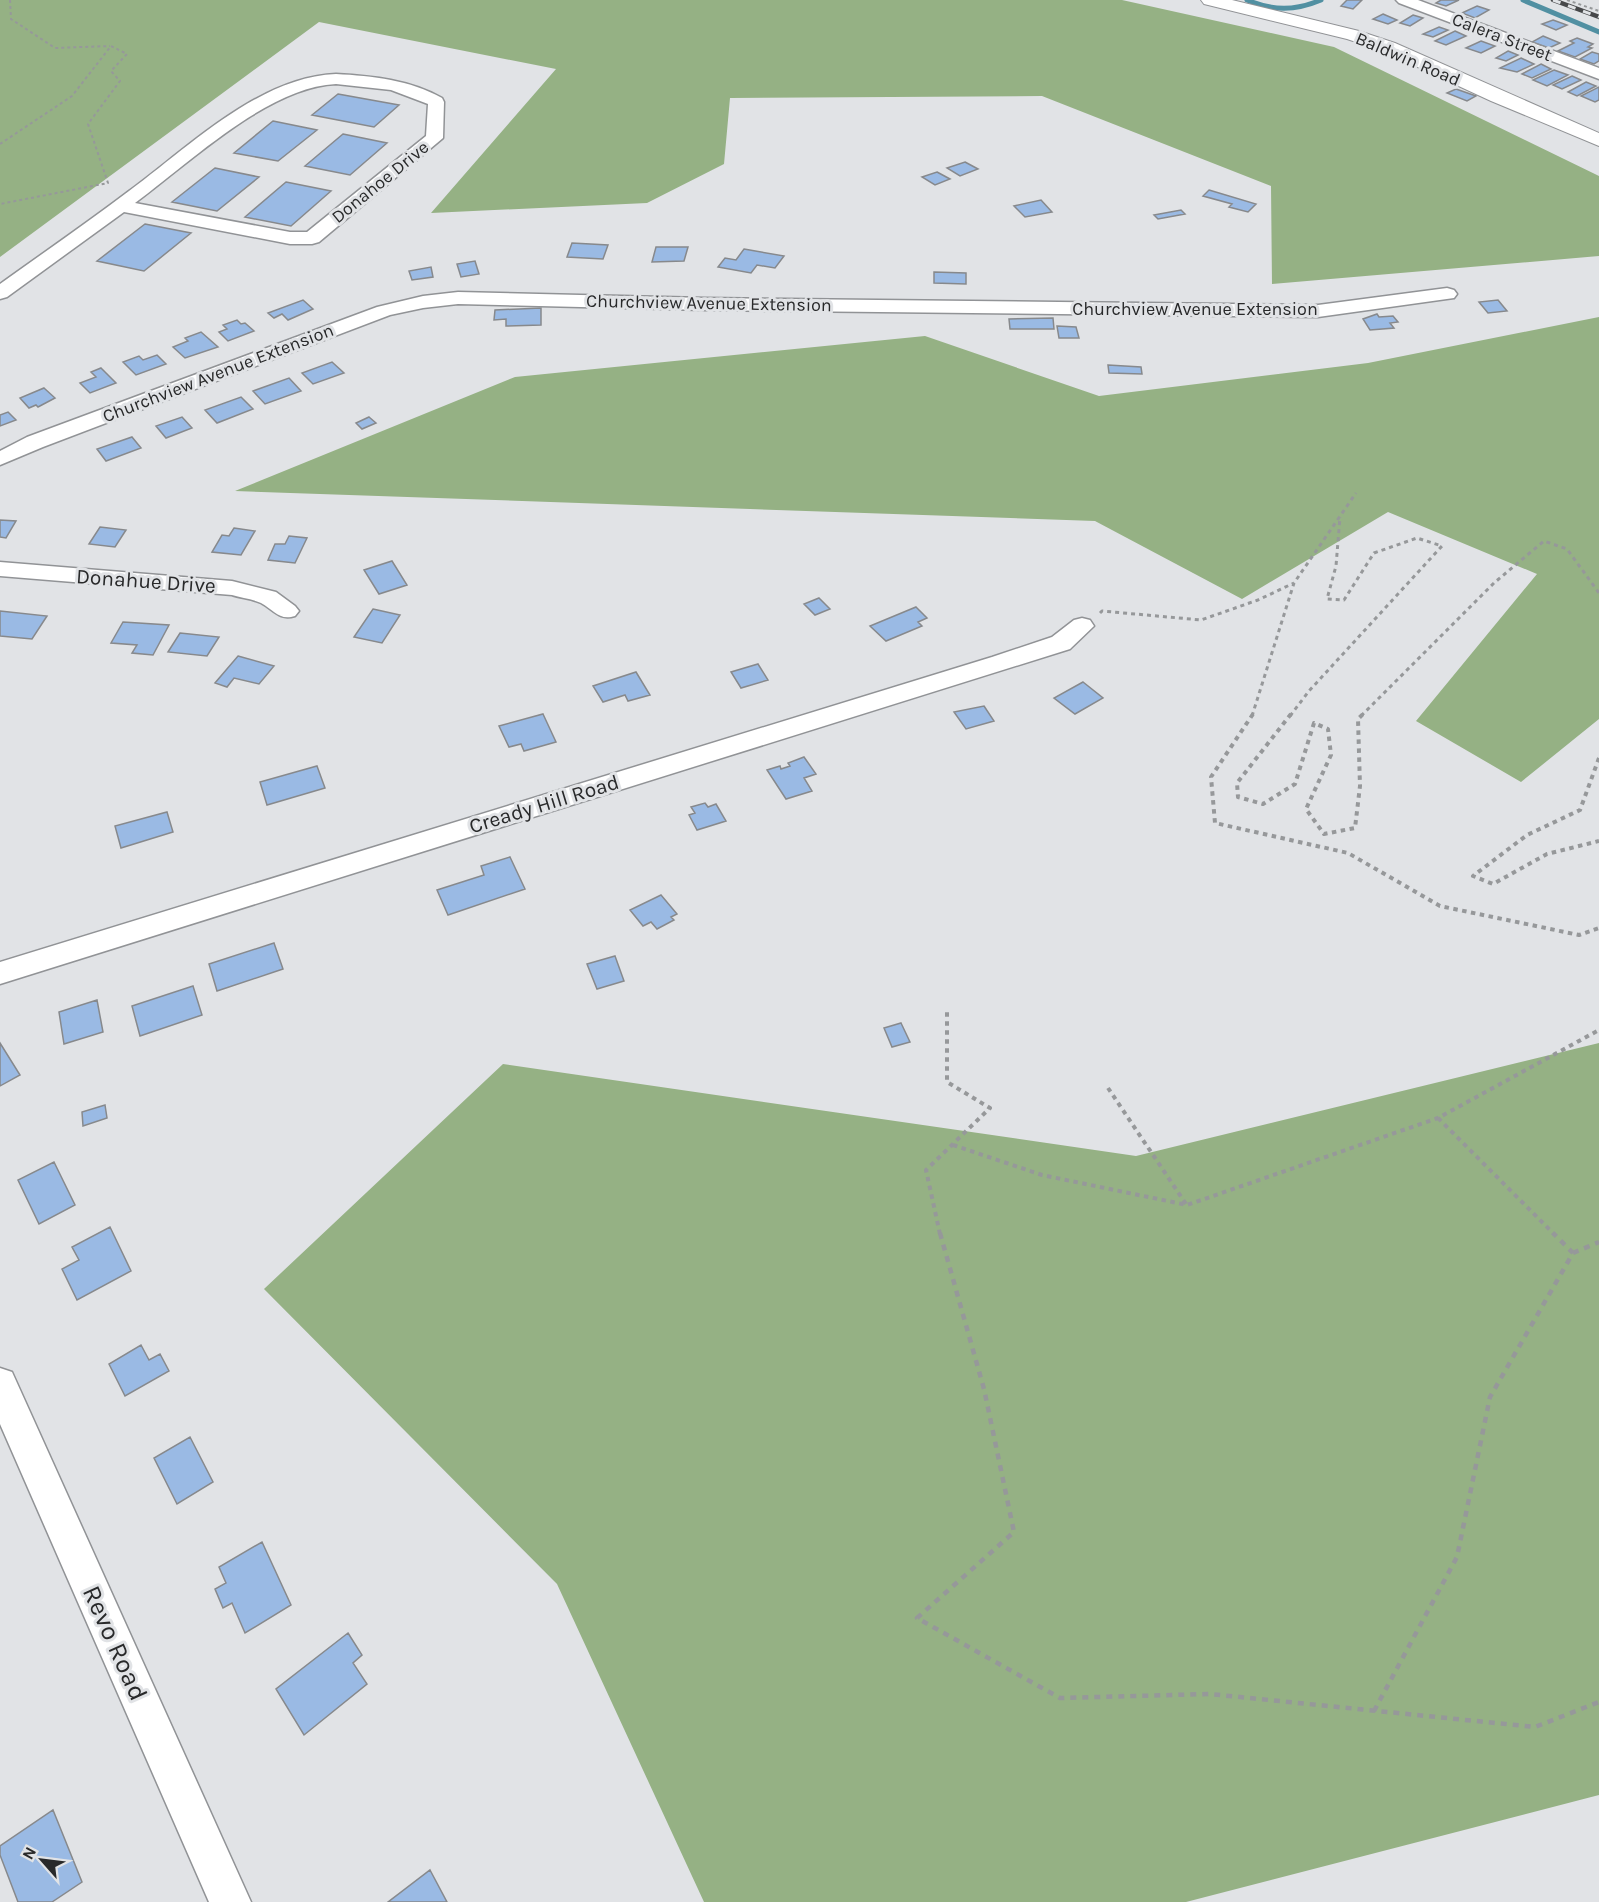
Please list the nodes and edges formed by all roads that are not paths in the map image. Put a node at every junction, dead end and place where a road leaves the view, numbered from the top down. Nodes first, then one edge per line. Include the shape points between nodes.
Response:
1 (1208, 0) edge
2 (1404, 0) edge
3 (1599, 74) edge
4 (1599, 140) edge
5 (120, 206) junction
6 (0, 293) edge
7 (1447, 294) dead end
8 (0, 459) edge
9 (0, 570) edge
10 (287, 611) dead end
11 (1082, 626) road end
12 (0, 973) edge
13 (0, 1384) edge
14 (230, 1902) edge

1 - 4 main road, Baldwin Road via 1389,47
2 - 3 street, Calera Street
5 - 5 street, Donahoe Drive via 290,238 312,238 434,138 436,102 392,86 334,77 308,82 245,112
5 - 6 street, Donahoe Drive
7 - 8 street, Churchview Avenue Extension via 1318,311 458,298 384,311 46,438
9 - 10 street, Donahue Drive via 232,588 268,597
11 - 12 street, Cready Hill Road via 1061,643 1041,650
13 - 14 street, Revo Road

